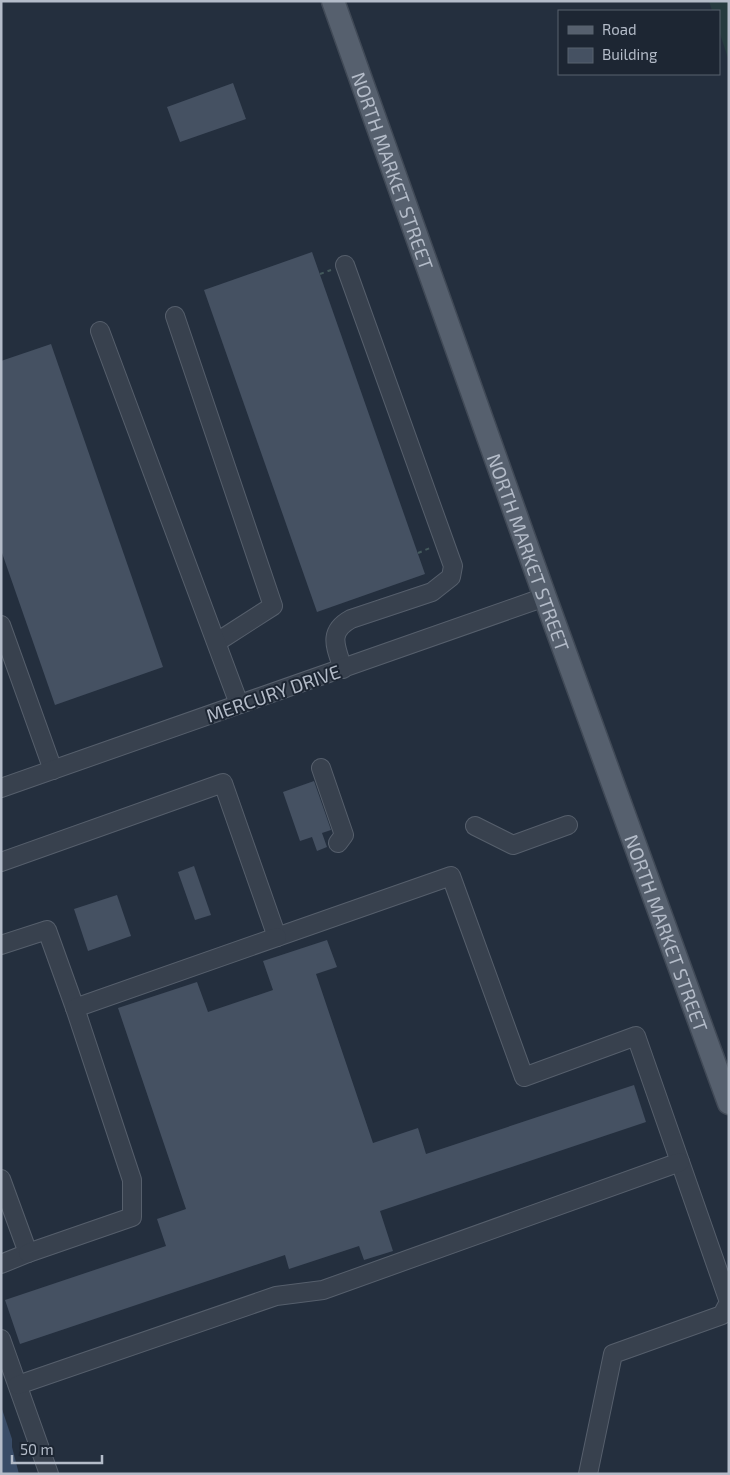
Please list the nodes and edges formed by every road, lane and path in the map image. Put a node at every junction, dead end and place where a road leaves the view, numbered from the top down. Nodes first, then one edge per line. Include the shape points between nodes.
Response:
1 (333, 1) edge
2 (345, 265) dead end
3 (174, 316) dead end
4 (100, 331) dead end
5 (545, 597) junction
6 (1, 625) edge
7 (217, 642) junction
8 (343, 669) junction
9 (239, 704) junction
10 (321, 768) dead end
11 (53, 770) junction
12 (3, 783) edge
13 (568, 825) dead end
14 (475, 826) dead end
15 (338, 843) dead end
16 (1, 862) edge
17 (277, 937) junction
18 (1, 945) edge
19 (75, 1008) junction
20 (729, 1102) edge
21 (680, 1162) junction
22 (1, 1179) edge
23 (28, 1253) junction
24 (1, 1264) edge
25 (1, 1339) edge
26 (18, 1385) junction
27 (49, 1474) edge
28 (588, 1474) edge

1 - 5 main road, NORTH MARKET STREET
2 - 8 street via 453,566 451,577 432,592 341,625 335,635 335,645
3 - 7 street via 273,606
4 - 7 street
5 - 8 street, MERCURY DRIVE
5 - 20 main road, NORTH MARKET STREET
6 - 11 street
7 - 9 street
8 - 9 street, MERCURY DRIVE
9 - 11 street, MERCURY DRIVE
10 - 15 street via 344,834
11 - 12 street, MERCURY DRIVE
13 - 14 street via 513,845
16 - 17 street via 223,783
17 - 19 street
17 - 21 street via 451,876 524,1077 636,1036
18 - 19 street via 47,930
19 - 23 street via 132,1180 132,1217
21 - 26 street via 323,1290 276,1296
21 - 28 street via 728,1302 722,1315 613,1354
22 - 23 street
23 - 24 street
25 - 26 street
26 - 27 street

